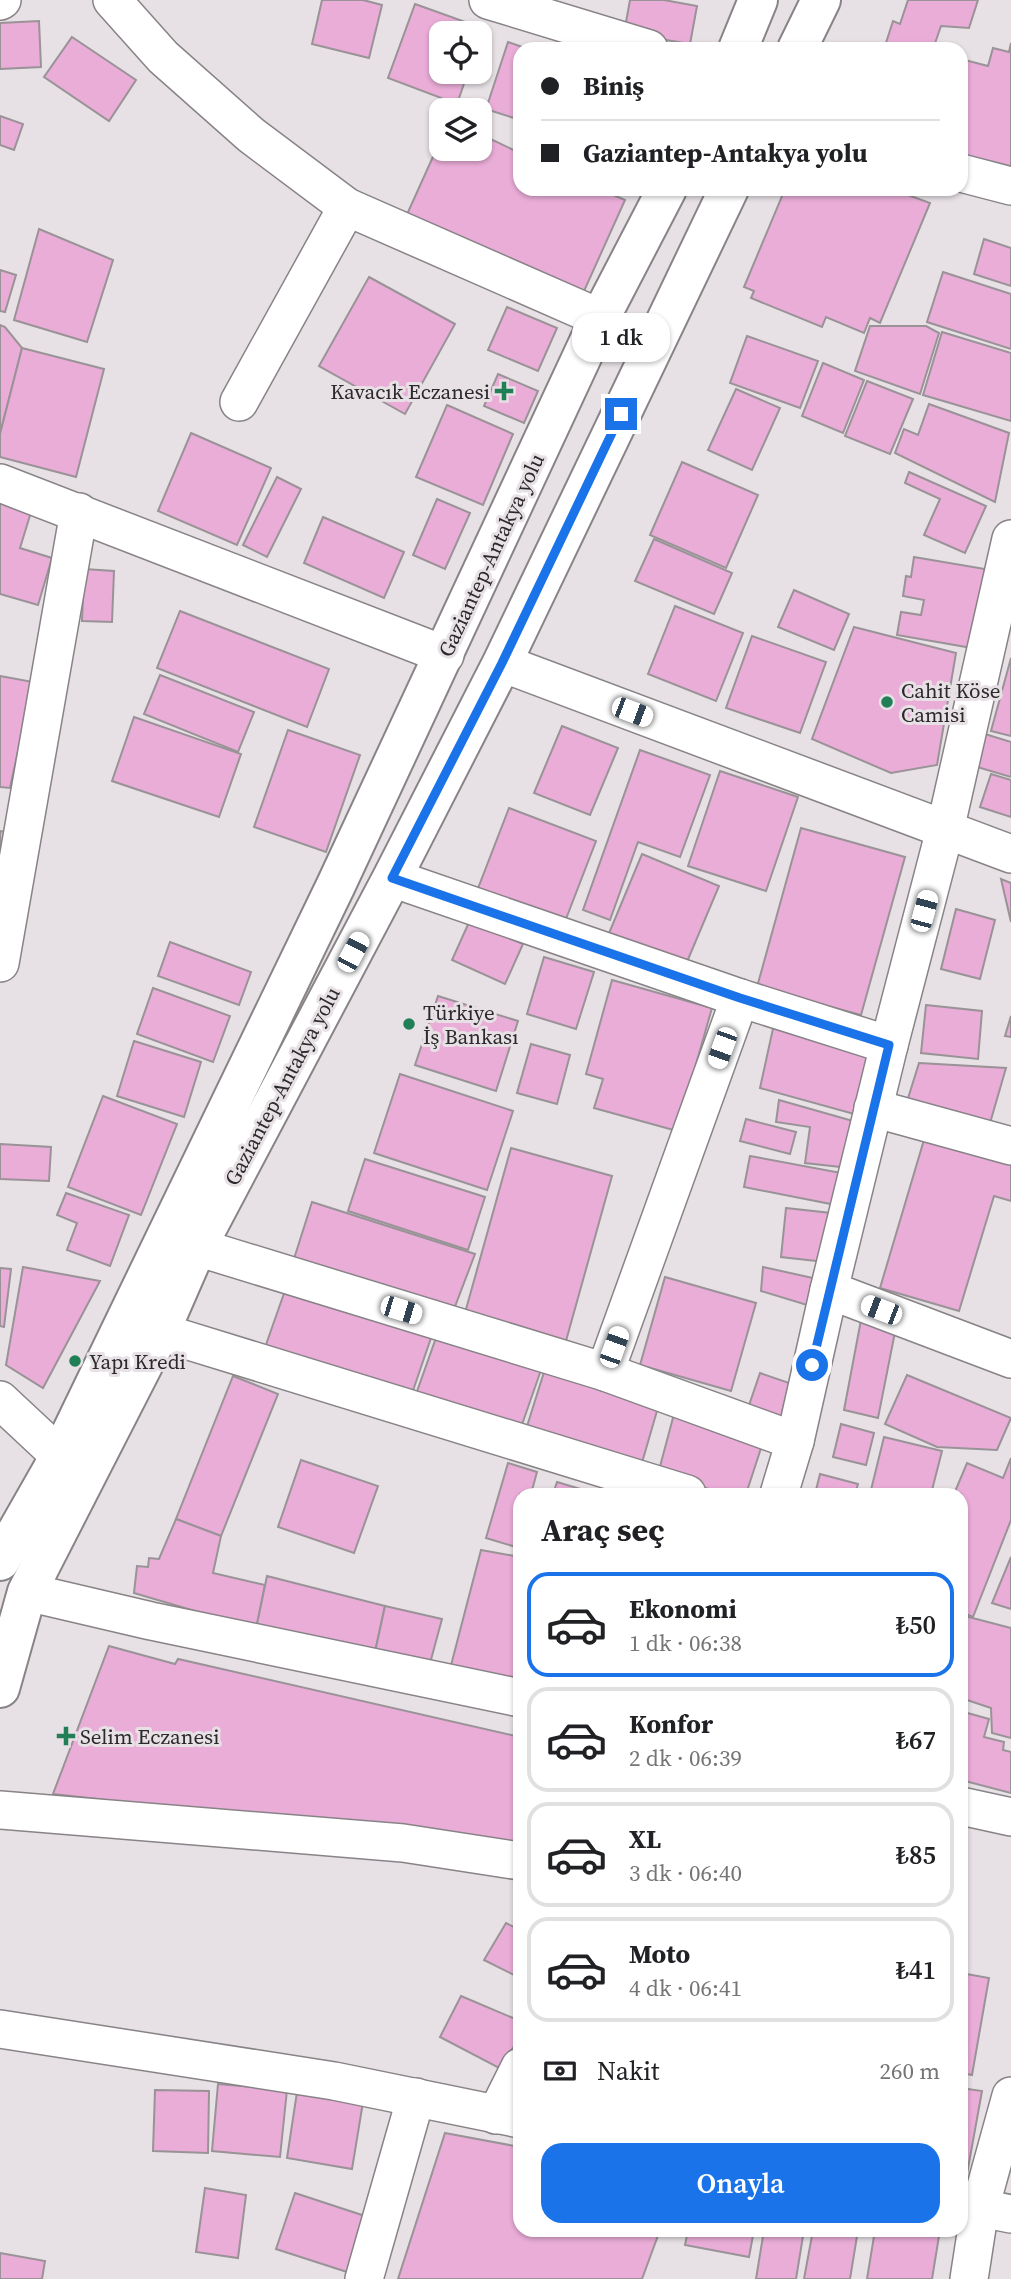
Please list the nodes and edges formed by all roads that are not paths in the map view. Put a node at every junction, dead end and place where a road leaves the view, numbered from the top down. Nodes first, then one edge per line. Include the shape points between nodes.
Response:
1 (112, 0) edge
2 (488, 0) edge
3 (758, 0) edge
4 (821, 0) edge
5 (626, 42) edge
6 (741, 42) edge
7 (800, 42) edge
8 (968, 175) edge
9 (1011, 186) edge
10 (663, 196) edge
11 (726, 196) edge
12 (347, 206) junction
13 (600, 318) junction
14 (239, 402) dead end
15 (0, 483) edge
16 (79, 512) junction
17 (1011, 539) edge
18 (445, 655) junction
19 (502, 663) junction
20 (945, 830) junction
21 (1011, 854) edge
22 (392, 878) junction
23 (0, 963) edge
24 (740, 998) junction
25 (889, 1045) junction
26 (873, 1108) junction
27 (1011, 1146) edge
28 (197, 1247) junction
29 (829, 1290) junction
30 (160, 1332) junction
31 (1011, 1359) edge
32 (606, 1372) junction
33 (0, 1400) edge
34 (795, 1441) junction
35 (60, 1455) junction
36 (667, 1488) edge
37 (781, 1488) edge
38 (0, 1561) edge
39 (27, 1592) junction
40 (0, 1688) edge
41 (513, 1697) edge
42 (968, 1808) edge
43 (0, 1810) edge
44 (1011, 1817) edge
45 (513, 1860) edge
46 (0, 2029) edge
47 (513, 2096) edge
48 (1011, 2096) edge
49 (416, 2097) junction
50 (508, 2117) edge
51 (984, 2208) edge
52 (365, 2279) edge
53 (969, 2279) edge

1 - 12 street via 163,57 251,135
2 - 5 street
3 - 6 main road
4 - 7 main road
8 - 9 street
10 - 13 main road, Gaziantep-Antakya yolu
11 - 19 main road, Gaziantep-Antakya yolu
12 - 13 street
12 - 14 street
13 - 18 main road, Gaziantep-Antakya yolu
15 - 16 street
16 - 18 street
16 - 23 street
17 - 20 street
18 - 35 main road, Gaziantep-Antakya yolu
19 - 20 street
19 - 22 main road, Gaziantep-Antakya yolu
20 - 21 street
20 - 25 street
22 - 24 street
22 - 28 main road, Gaziantep-Antakya yolu
24 - 25 street
24 - 32 street
25 - 26 street
26 - 27 street
26 - 29 street
28 - 30 main road, Gaziantep-Antakya yolu
28 - 32 street
29 - 31 street
29 - 34 street
30 - 36 street
30 - 39 main road, Gaziantep-Antakya yolu
32 - 34 street
33 - 35 street
34 - 37 street
35 - 38 main road, Gaziantep-Antakya yolu
39 - 40 main road, Gaziantep-Antakya yolu
39 - 41 street
42 - 44 street
43 - 45 street via 403,1843
46 - 49 street
47 - 50 street
48 - 51 street
49 - 50 street
49 - 52 street
51 - 53 street

